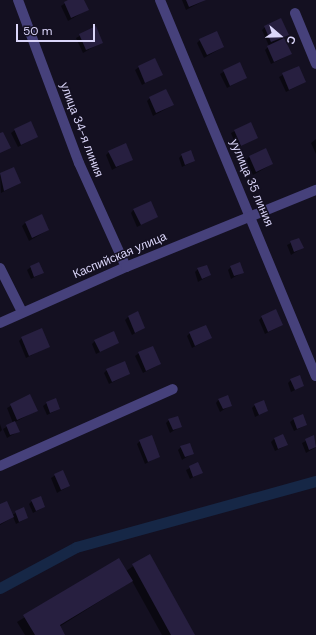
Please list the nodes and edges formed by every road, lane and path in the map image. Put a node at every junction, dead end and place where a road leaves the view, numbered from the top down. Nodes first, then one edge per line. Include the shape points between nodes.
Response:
1 (18, 0) edge
2 (160, 0) edge
3 (295, 13) dead end
4 (316, 64) edge
5 (316, 190) edge
6 (251, 216) junction
7 (126, 267) junction
8 (0, 268) edge
9 (22, 312) junction
10 (0, 323) edge
11 (316, 376) edge
12 (173, 389) dead end
13 (0, 466) edge

1 - 7 street, улица 34-я линия via 79,163
2 - 6 street, уулица 35 линия
3 - 4 street
5 - 6 street, Каспийская улица
6 - 7 street, Каспийская улица
6 - 11 street, уулица 35 линия
7 - 9 street, Каспийская улица
8 - 9 street
9 - 10 street, Каспийская улица
12 - 13 street

